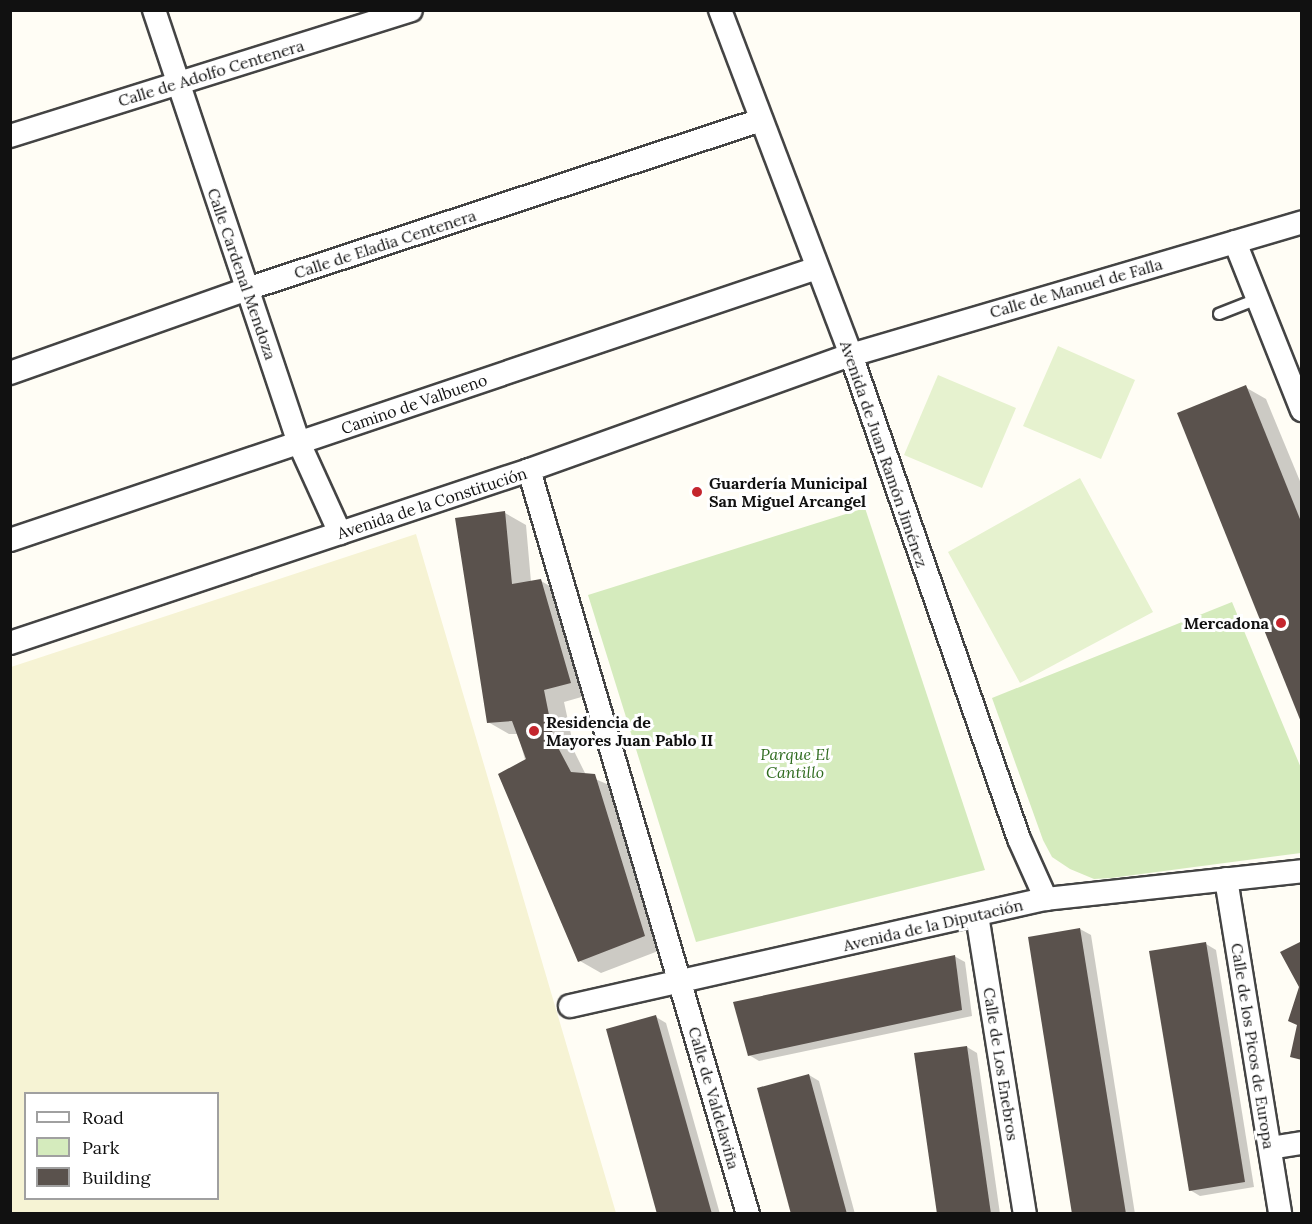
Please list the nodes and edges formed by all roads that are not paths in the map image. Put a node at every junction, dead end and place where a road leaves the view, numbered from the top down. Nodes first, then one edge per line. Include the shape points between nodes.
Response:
1 (154, 10) edge
2 (411, 10) edge
3 (720, 10) edge
4 (178, 83) junction
5 (761, 120) junction
6 (10, 136) edge
7 (1302, 222) edge
8 (1235, 242) junction
9 (817, 268) junction
10 (247, 289) junction
11 (1257, 298) junction
12 (1219, 314) dead end
13 (851, 355) junction
14 (10, 373) edge
15 (1302, 410) edge
16 (299, 443) junction
17 (529, 470) junction
18 (339, 533) junction
19 (10, 540) edge
20 (10, 643) edge
21 (1302, 871) edge
22 (1226, 879) junction
23 (1046, 899) junction
24 (977, 915) junction
25 (680, 982) junction
26 (570, 1006) dead end
27 (1302, 1143) edge
28 (1270, 1148) junction
29 (748, 1214) edge
30 (1025, 1214) edge
31 (1280, 1214) edge

1 - 4 street, Calle Cardenal Mendoza
2 - 4 street, Calle de Adolfo Centenera
3 - 5 street, Avenida de Juan Ramón Jiménez
4 - 6 street, Calle de Adolfo Centenera
4 - 10 street, Calle Cardenal Mendoza
5 - 9 street, Avenida de Juan Ramón Jiménez
5 - 10 street, Calle de Eladia Centenera
7 - 8 street, Calle de Manuel de Falla
8 - 11 street
8 - 13 street, Calle de Manuel de Falla
9 - 13 street, Avenida de Juan Ramón Jiménez
9 - 16 street, Camino de Valbueno
10 - 14 street, Calle de Eladia Centenera
10 - 16 street, Calle Cardenal Mendoza
11 - 12 lane
11 - 15 street
13 - 17 street, Avenida de la Constitución
13 - 23 street, Avenida de Juan Ramón Jiménez via 1019,839
16 - 18 street, Calle Cardenal Mendoza
16 - 19 street, Camino de Valbueno
17 - 18 street, Avenida de la Constitución
17 - 25 street, Calle de Valdelaviña
18 - 20 street, Avenida de la Constitución
21 - 22 street, Avenida de la Diputación
22 - 23 street, Avenida de la Diputación
22 - 28 street, Calle de los Picos de Europa
23 - 24 street, Avenida de la Diputación
24 - 25 street, Avenida de la Diputación
24 - 30 street, Calle de Los Enebros
25 - 26 street, Avenida de la Diputación
25 - 29 street, Calle de Valdelaviña
27 - 28 street
28 - 31 street, Calle de los Picos de Europa

